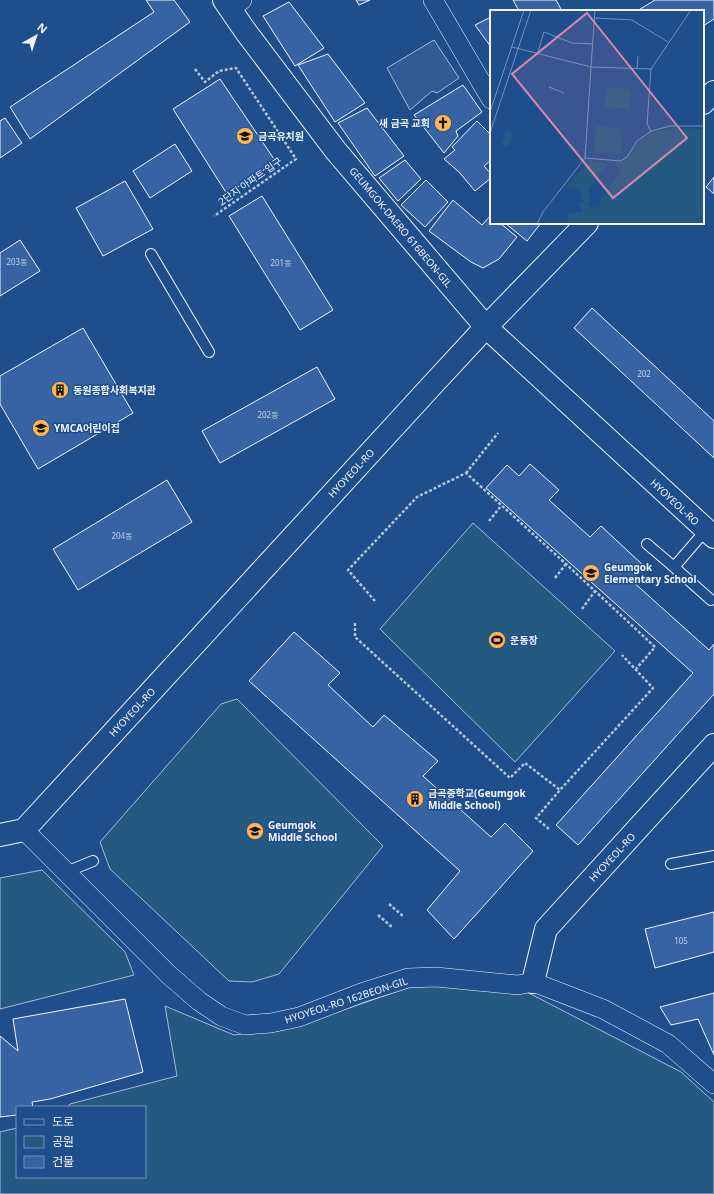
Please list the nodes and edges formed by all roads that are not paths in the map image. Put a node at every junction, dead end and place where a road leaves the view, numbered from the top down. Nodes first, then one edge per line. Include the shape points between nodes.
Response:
1 (433, 0) edge
2 (232, 3) edge
3 (714, 92) edge
4 (490, 97) edge
5 (704, 102) edge
6 (586, 224) edge
7 (151, 254) dead end
8 (486, 327) junction
9 (209, 352) dead end
10 (710, 533) edge
11 (648, 544) dead end
12 (674, 567) junction
13 (711, 600) dead end
14 (714, 745) edge
15 (24, 830) junction
16 (0, 835) edge
17 (714, 856) edge
18 (92, 861) dead end
19 (671, 864) dead end
20 (66, 872) junction
21 (533, 982) junction
22 (714, 1084) edge

1 - 4 street
2 - 8 main road, GEUMGOK-DAERO 616BEON-GIL via 246,32 336,151
3 - 5 main road
6 - 8 main road
7 - 9 lane
8 - 10 main road, HYOYEOL-RO
8 - 15 main road, HYOYEOL-RO
10 - 12 lane
11 - 12 lane
12 - 13 lane
14 - 21 main road, HYOYEOL-RO via 546,929
15 - 16 main road
15 - 20 street, HYOYEOL-RO 162BEON-GIL
17 - 19 lane
18 - 20 lane
20 - 21 street, HYOYEOL-RO 162BEON-GIL via 193,996 220,1016 245,1025 299,1017 408,978 436,977 518,985
21 - 22 street, HYOYEOL-RO 162BEON-GIL via 603,1009 668,1044

